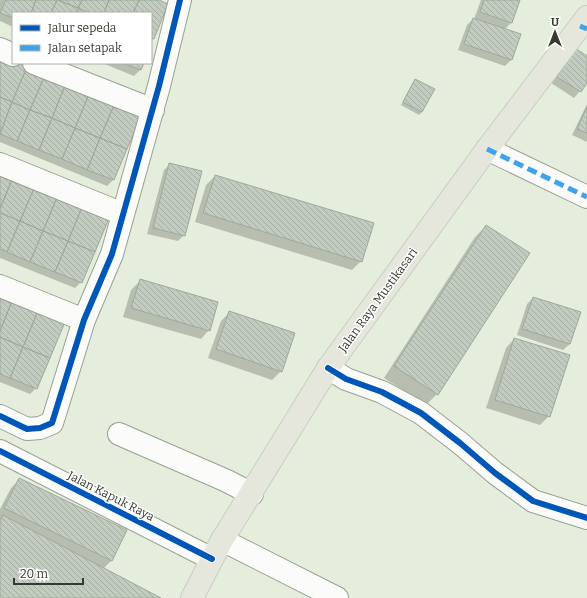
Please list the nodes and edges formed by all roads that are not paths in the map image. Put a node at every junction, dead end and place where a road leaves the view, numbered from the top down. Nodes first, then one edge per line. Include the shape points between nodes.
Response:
1 (180, 0) edge
2 (585, 24) edge
3 (0, 49) edge
4 (12, 55) edge
5 (37, 64) edge
6 (152, 110) junction
7 (487, 149) junction
8 (0, 164) edge
9 (587, 197) edge
10 (123, 214) junction
11 (0, 286) edge
12 (84, 320) junction
13 (328, 368) junction
14 (0, 416) edge
15 (119, 434) dead end
16 (0, 451) edge
17 (252, 494) junction
18 (587, 518) edge
19 (222, 540) junction
20 (212, 559) junction
21 (192, 598) edge
22 (337, 598) edge

1 - 6 street
2 - 7 main road, Jalan Raya Mustikasari
3 - 4 street
5 - 6 street
6 - 10 street
7 - 9 street
7 - 13 main road, Jalan Raya Mustikasari
8 - 10 street
10 - 12 street via 112,254
11 - 12 street
12 - 14 street via 52,422 40,428 27,429
13 - 17 main road, Jalan Raya Mustikasari
13 - 18 street via 346,379 382,392 421,413 533,501
15 - 17 street
16 - 20 street, Jalan Kapuk Raya
17 - 19 main road, Jalan Raya Mustikasari
19 - 20 main road, Jalan Raya Mustikasari
19 - 22 street
20 - 21 main road, Jalan Raya Mustikasari

